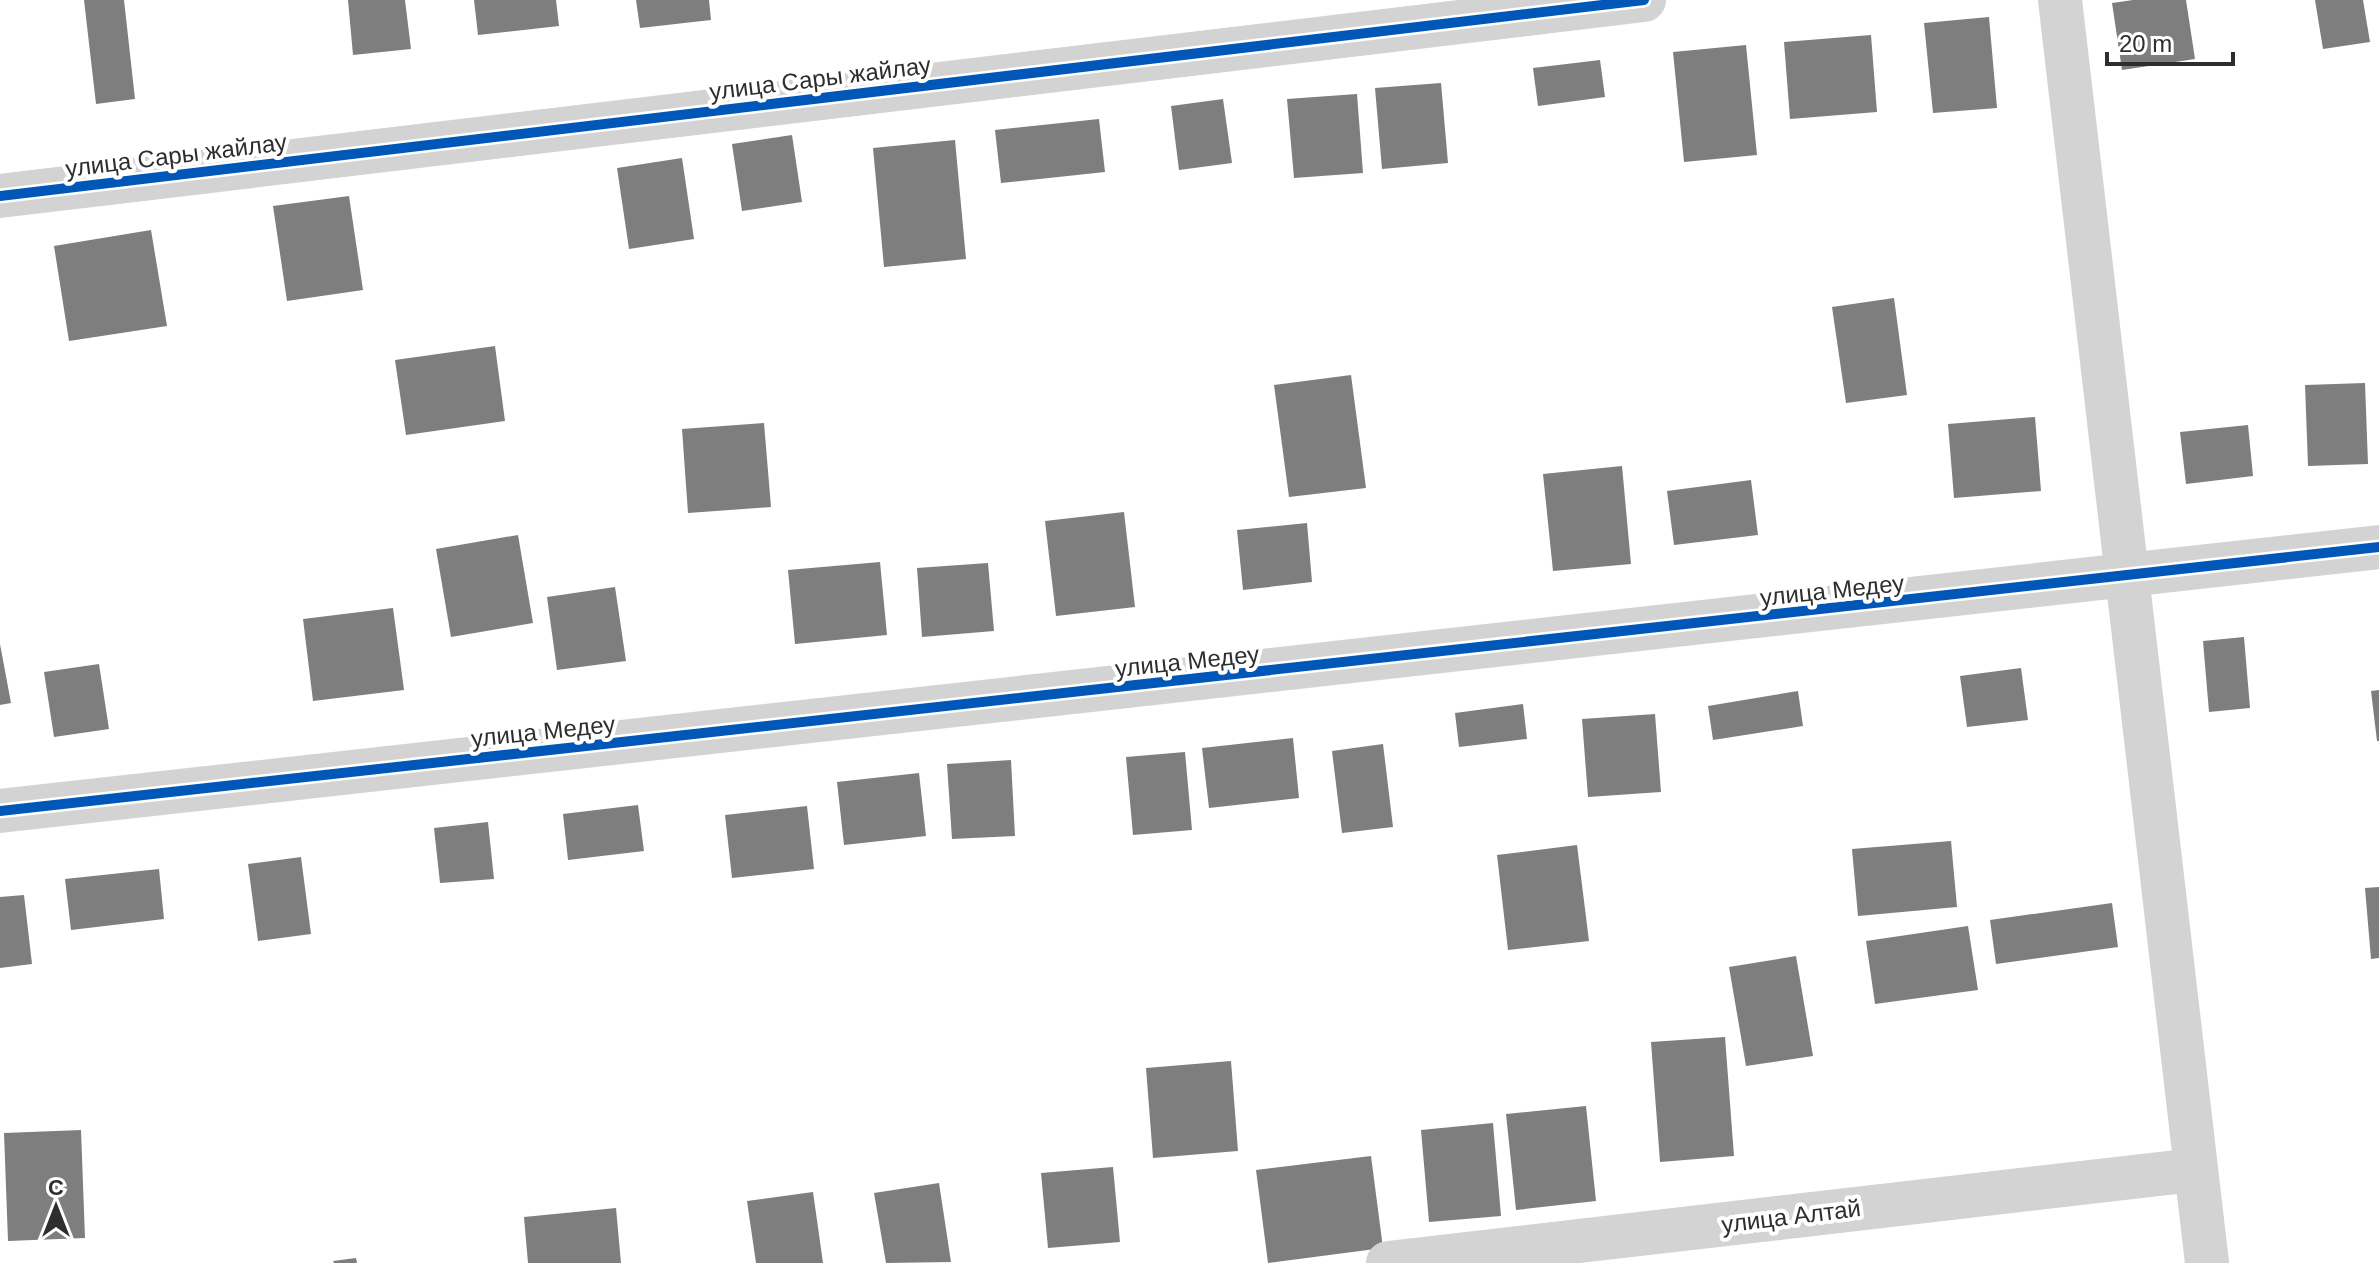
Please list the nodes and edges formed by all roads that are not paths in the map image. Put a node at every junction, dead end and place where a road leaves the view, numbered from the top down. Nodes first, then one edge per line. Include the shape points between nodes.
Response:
1 (1644, 0) edge
2 (2060, 0) edge
3 (0, 196) edge
4 (2379, 547) edge
5 (2127, 578) junction
6 (0, 811) edge
7 (2194, 1170) junction
8 (1388, 1263) edge
9 (2207, 1263) edge

1 - 3 street, улица Сары жайлау
2 - 5 street
4 - 5 street, улица Медеу
5 - 6 street, улица Медеу
5 - 7 street
7 - 8 street, улица Алтай
7 - 9 street

